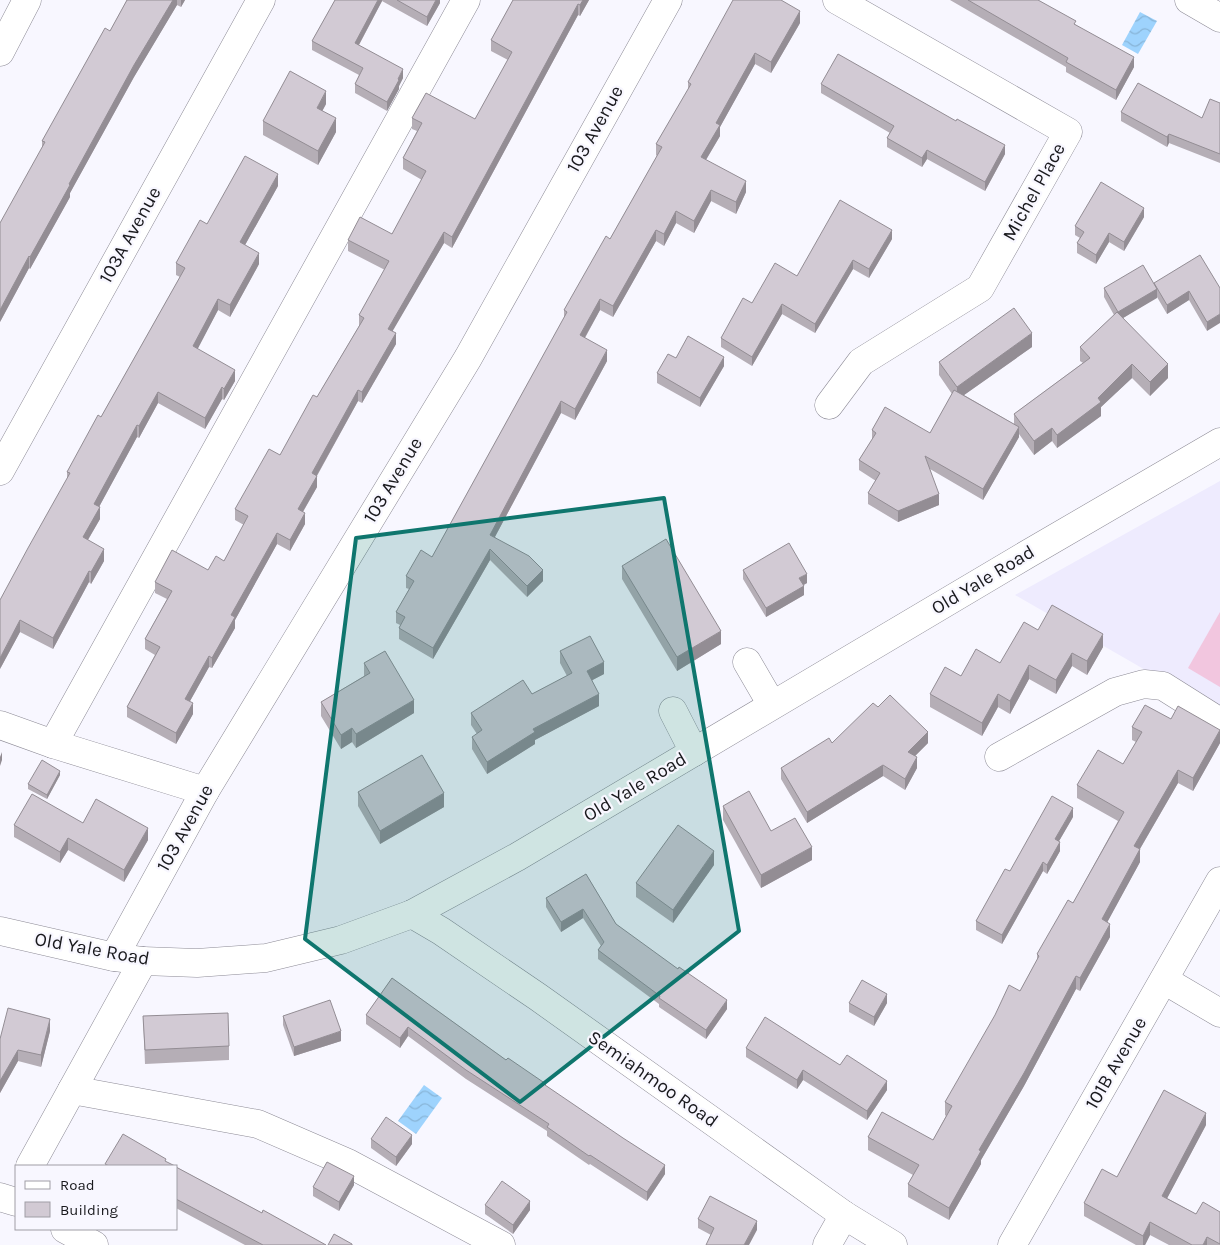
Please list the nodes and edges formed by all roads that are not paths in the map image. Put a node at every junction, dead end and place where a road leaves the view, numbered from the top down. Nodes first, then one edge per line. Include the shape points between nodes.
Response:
1 (27, 0) edge
2 (261, 0) edge
3 (466, 0) edge
4 (668, 0) edge
5 (837, 0) edge
6 (1189, 0) edge
7 (1220, 18) edge
8 (0, 52) edge
9 (829, 405) dead end
10 (1220, 442) edge
11 (0, 470) edge
12 (747, 662) dead end
13 (772, 705) junction
14 (673, 711) dead end
15 (1220, 722) edge
16 (0, 725) edge
17 (53, 744) junction
18 (694, 752) junction
19 (999, 757) dead end
20 (205, 791) junction
21 (1220, 881) edge
22 (412, 914) junction
23 (0, 931) edge
24 (114, 957) junction
25 (143, 961) junction
26 (1164, 980) junction
27 (1220, 1012) edge
28 (72, 1090) junction
29 (31, 1165) edge
30 (844, 1215) junction
31 (67, 1230) edge
32 (94, 1245) edge
33 (501, 1245) edge
34 (827, 1245) edge
35 (892, 1245) edge
36 (1012, 1245) edge

1 - 8 street
2 - 11 street, 103A Avenue
3 - 17 street
4 - 20 street, 103 Avenue via 468,358
5 - 9 street, Michel Place via 1068,132 980,288 861,362
6 - 7 street
10 - 13 street, Old Yale Road
12 - 13 street
13 - 18 street, Old Yale Road
14 - 18 street
15 - 19 street via 1163,686 1144,684 1115,692
16 - 17 street
17 - 20 street
18 - 22 street, Old Yale Road via 517,857
20 - 24 street, 103 Avenue
21 - 26 street, 101B Avenue
22 - 25 street, Old Yale Road via 341,940 266,958 198,963
22 - 30 street, Semiahmoo Road via 538,997
23 - 24 street, Old Yale Road
24 - 25 street, Old Yale Road
25 - 28 street
26 - 27 street
26 - 36 street, 101B Avenue
28 - 29 street
28 - 33 street via 258,1124 348,1163
30 - 34 street
30 - 35 street, Semiahmoo Road
31 - 32 street

